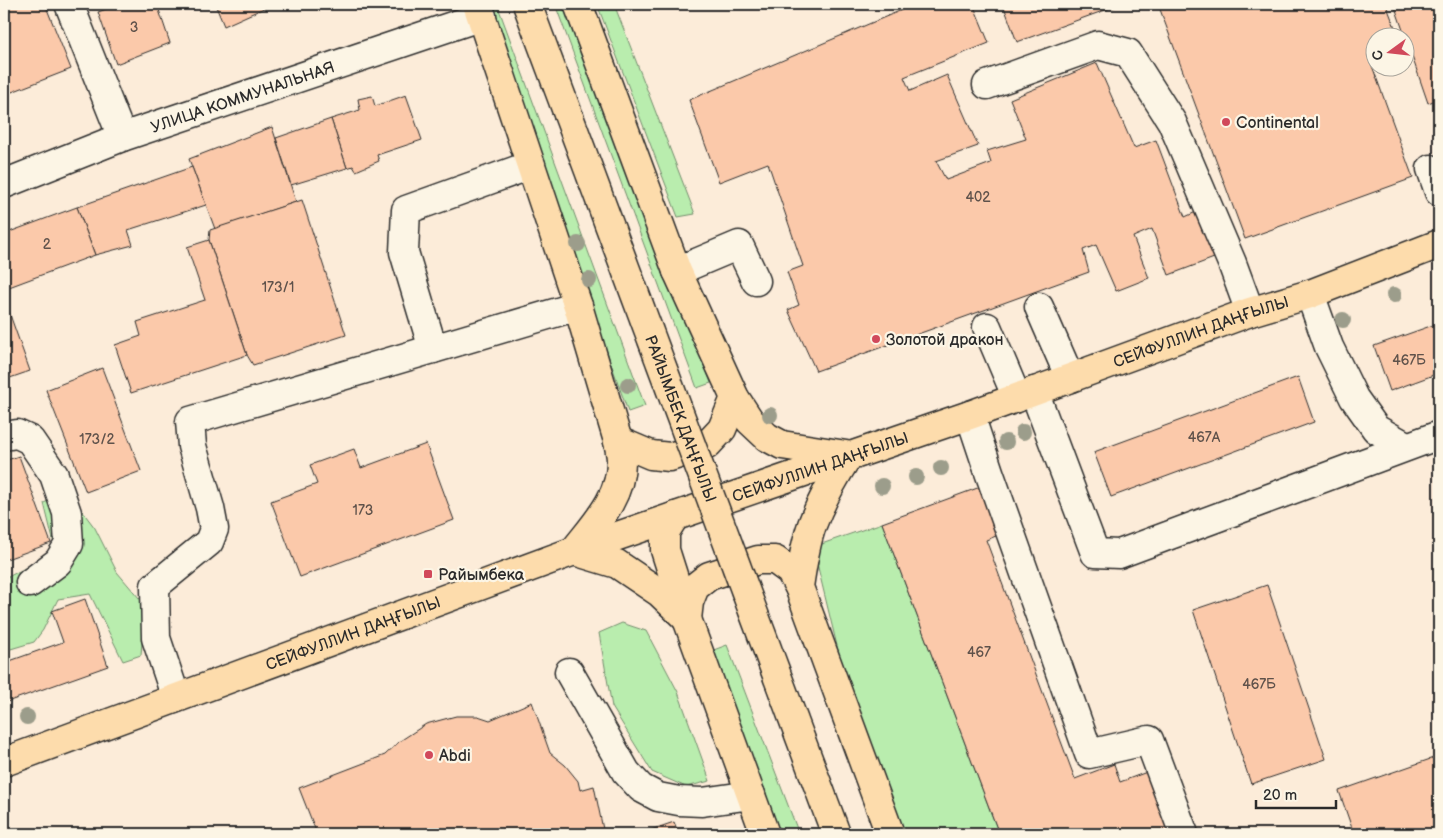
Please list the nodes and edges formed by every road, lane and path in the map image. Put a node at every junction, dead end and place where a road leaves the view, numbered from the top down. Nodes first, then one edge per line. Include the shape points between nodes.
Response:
1 (69, 4) edge
2 (527, 4) edge
3 (578, 4) edge
4 (480, 10) edge
5 (987, 85) dead end
6 (122, 137) junction
7 (531, 165) junction
8 (4, 184) edge
9 (1439, 244) edge
10 (677, 270) junction
11 (756, 281) dead end
12 (1310, 294) junction
13 (578, 306) junction
14 (1039, 307) dead end
15 (1250, 312) junction
16 (987, 326) dead end
17 (433, 349) junction
18 (1070, 378) junction
19 (1026, 395) junction
20 (735, 398) junction
21 (970, 415) junction
22 (4, 436) edge
23 (618, 440) junction
24 (1438, 440) edge
25 (1406, 446) junction
26 (848, 456) junction
27 (675, 516) junction
28 (574, 551) junction
29 (30, 583) dead end
30 (799, 586) junction
31 (687, 620) junction
32 (568, 672) dead end
33 (176, 698) junction
34 (4, 762) edge
35 (751, 795) junction
36 (765, 834) edge
37 (836, 834) edge
38 (890, 834) edge
39 (1184, 834) edge

1 - 6 lane
2 - 37 main road, РАЙЫМБЕК ДАҢҒЫЛЫ, bridge
3 - 10 main road
4 - 6 lane, УЛИЦА КОММУНАЛЬНАЯ
4 - 7 main road
5 - 15 lane via 1098,44 1128,53 1172,122
6 - 8 lane, УЛИЦА КОММУНАЛЬНАЯ
7 - 13 main road
7 - 17 lane via 406,210 404,252
9 - 12 main road, СЕЙФУЛЛИН ДАҢҒЫЛЫ
10 - 11 lane via 738,245
10 - 20 main road
12 - 15 main road, СЕЙФУЛЛИН ДАҢҒЫЛЫ
12 - 25 lane via 1354,398 1376,429
13 - 17 lane
13 - 23 main road
14 - 18 lane
15 - 18 main road, СЕЙФУЛЛИН ДАҢҒЫЛЫ
16 - 19 lane
17 - 33 lane via 190,421 192,446 214,529 209,542 155,586 156,638
18 - 19 main road, СЕЙФУЛЛИН ДАҢҒЫЛЫ
19 - 21 main road, СЕЙФУЛЛИН ДАҢҒЫЛЫ
19 - 25 lane via 1095,553 1119,554
20 - 23 main road via 722,428 707,445 670,457 651,455
20 - 26 main road via 750,421 767,437 782,445
21 - 26 main road, СЕЙФУЛЛИН ДАҢҒЫЛЫ
21 - 39 lane via 1088,754 1149,740
22 - 29 lane via 17,434 30,440 54,476 68,513 69,544 58,562
23 - 28 main road via 621,460 617,491
24 - 25 lane
26 - 27 main road, СЕЙФУЛЛИН ДАҢҒЫЛЫ
26 - 30 main road via 825,495 812,526
27 - 28 main road, СЕЙФУЛЛИН ДАҢҒЫЛЫ
27 - 31 main road via 665,532 665,550
28 - 31 main road via 617,564 660,594
28 - 33 main road, СЕЙФУЛЛИН ДАҢҒЫЛЫ
30 - 31 main road via 790,571 775,560 758,560 709,576 695,587
30 - 38 main road
31 - 35 main road
32 - 35 lane via 626,772 642,788 679,801 702,802
33 - 34 main road, СЕЙФУЛЛИН ДАҢҒЫЛЫ
35 - 36 main road

